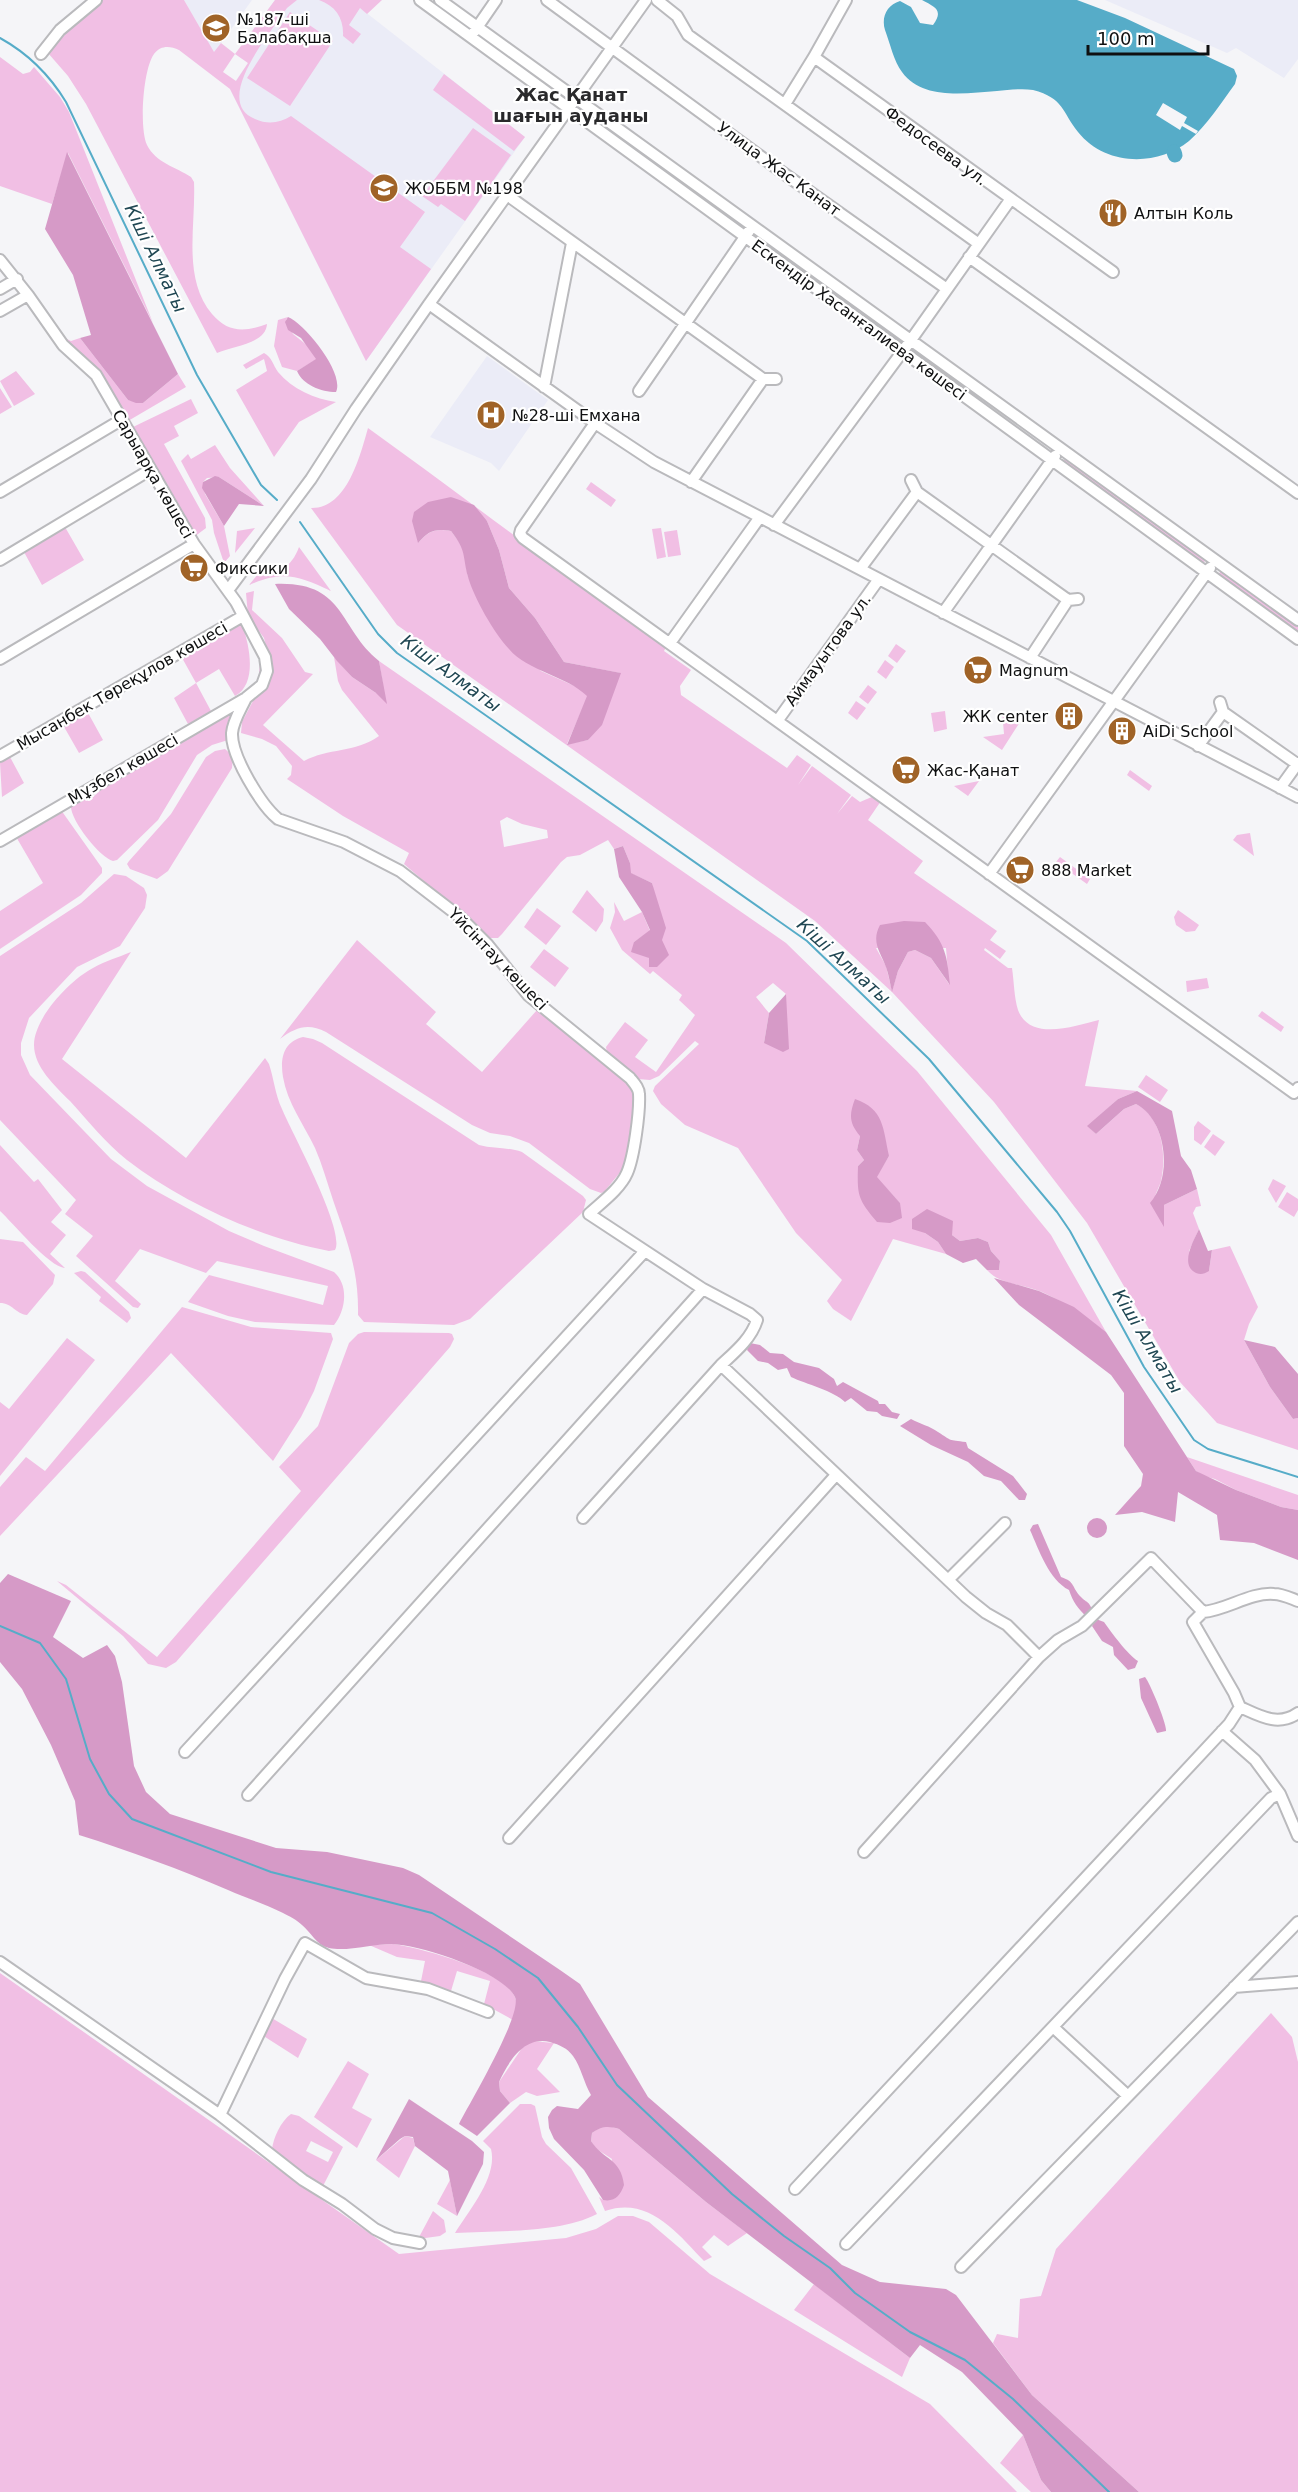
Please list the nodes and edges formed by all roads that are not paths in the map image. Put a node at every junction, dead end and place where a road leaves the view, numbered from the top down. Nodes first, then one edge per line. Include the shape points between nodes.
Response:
1 (96, 0) edge
2 (420, 0) edge
3 (440, 0) edge
4 (496, 0) edge
5 (547, 0) edge
6 (657, 0) edge
7 (846, 0) edge
8 (645, 1) edge
9 (478, 27) junction
10 (471, 37) junction
11 (612, 49) junction
12 (41, 54) dead end
13 (814, 57) junction
14 (576, 99) junction
15 (785, 104) junction
16 (569, 109) junction
17 (507, 195) junction
18 (1010, 200) junction
19 (753, 226) junction
20 (745, 237) junction
21 (573, 243) junction
22 (979, 244) junction
23 (969, 257) junction
24 (0, 260) edge
25 (1113, 272) dead end
26 (17, 279) junction
27 (0, 289) edge
28 (947, 289) junction
29 (28, 294) junction
30 (429, 304) junction
31 (0, 311) edge
32 (685, 324) junction
33 (911, 340) junction
34 (902, 351) junction
35 (763, 379) junction
36 (776, 379) dead end
37 (544, 387) junction
38 (639, 391) dead end
39 (121, 420) junction
40 (595, 423) junction
41 (1060, 448) junction
42 (1052, 461) junction
43 (150, 470) junction
44 (911, 480) dead end
45 (691, 482) junction
46 (0, 492) edge
47 (917, 492) junction
48 (1298, 492) edge
49 (760, 517) junction
50 (774, 525) junction
51 (194, 544) junction
52 (992, 546) junction
53 (0, 560) edge
54 (1216, 561) junction
55 (860, 569) junction
56 (1207, 573) junction
57 (879, 579) junction
58 (229, 589) junction
59 (943, 613) junction
60 (243, 616) junction
61 (1298, 620) edge
62 (1298, 639) edge
63 (670, 643) junction
64 (1030, 658) junction
65 (0, 659) edge
66 (246, 698) junction
67 (1114, 702) junction
68 (778, 720) junction
69 (1198, 746) junction
70 (0, 756) edge
71 (1298, 764) edge
72 (1280, 788) junction
73 (1298, 797) edge
74 (0, 841) edge
75 (989, 874) junction
76 (1298, 1088) edge
77 (645, 1251) junction
78 (703, 1289) junction
79 (721, 1365) junction
80 (836, 1475) junction
81 (583, 1518) dead end
82 (1005, 1522) dead end
83 (948, 1580) junction
84 (1298, 1600) edge
85 (1203, 1612) junction
86 (1039, 1658) junction
87 (1240, 1707) junction
88 (1298, 1713) edge
89 (1222, 1731) junction
90 (184, 1752) dead end
91 (1280, 1794) junction
92 (248, 1795) dead end
93 (1298, 1836) edge
94 (509, 1838) dead end
95 (864, 1852) dead end
96 (1298, 1922) edge
97 (0, 1962) edge
98 (1298, 1982) edge
99 (1234, 1987) junction
100 (488, 2012) dead end
101 (1053, 2027) junction
102 (1128, 2096) junction
103 (220, 2115) junction
104 (795, 2189) dead end
105 (420, 2243) dead end
106 (846, 2244) dead end
107 (961, 2267) dead end

1 - 12 street via 60,30
2 - 10 street, Ескендір Хасанғалиева көшесі
3 - 9 street, Ескендір Хасанғалиева көшесі
4 - 9 street
5 - 11 street, Улица Жас Канат
6 - 15 street via 677,16 688,34
7 - 13 street
8 - 11 street
9 - 10 street
9 - 14 street, Ескендір Хасанғалиева көшесі
10 - 16 street, Ескендір Хасанғалиева көшесі
11 - 14 street
11 - 28 street, Улица Жас Канат
13 - 15 street
13 - 18 street, Федосеева ул.
14 - 16 street
14 - 19 street, Ескендір Хасанғалиева көшесі
15 - 22 street
16 - 17 street
16 - 20 street, Ескендір Хасанғалиева көшесі
17 - 21 street
17 - 30 street
18 - 22 street
18 - 25 street, Федосеева ул.
19 - 20 street
19 - 33 street, Ескендір Хасанғалиева көшесі
20 - 32 street
20 - 34 street, Ескендір Хасанғалиева көшесі
21 - 32 street
21 - 37 street
22 - 23 street
23 - 28 street
23 - 48 street
24 - 26 street, Сарыарқа көшесі
26 - 27 street
26 - 29 street, Сарыарқа көшесі
28 - 33 street
29 - 31 street
29 - 39 street, Сарыарқа көшесі via 63,345 96,375
30 - 37 street
30 - 58 street via 311,479
32 - 35 street
32 - 38 street
33 - 34 street
33 - 41 street, Ескендір Хасанғалиева көшесі
34 - 42 street, Ескендір Хасанғалиева көшесі
34 - 50 street
35 - 36 street
35 - 45 street
37 - 40 street
39 - 43 street, Сарыарқа көшесі
39 - 46 street
40 - 45 street
40 - 63 street via 520,534
41 - 42 street
41 - 54 street, Ескендір Хасанғалиева көшесі
42 - 52 street
42 - 56 street, Ескендір Хасанғалиева көшесі
43 - 51 street, Сарыарқа көшесі
43 - 53 street
44 - 47 street
45 - 49 street
47 - 52 street
47 - 55 street
49 - 50 street
49 - 63 street
50 - 55 street
51 - 58 street, Сарыарқа көшесі
51 - 65 street
52 - 59 street
52 - 64 street via 1073,600
54 - 56 street
54 - 61 street, Ескендір Хасанғалиева көшесі
55 - 57 street
56 - 62 street, Ескендір Хасанғалиева көшесі
56 - 67 street
57 - 59 street
57 - 68 street, Аймауытова ул.
58 - 60 street, Сарыарқа көшесі
59 - 64 street
60 - 66 street, Сарыарқа көшесі via 265,657 267,671 262,685
60 - 70 street, Мысанбек Төреқұлов көшесі
63 - 68 street
64 - 67 street
66 - 74 street, Мұзбел көшесі
66 - 77 street, Үйсінтау көшесі via 233,726 234,747 271,813 383,860 433,894 488,945 528,994 630,1078 639,1093 627,1174 589,1214
67 - 69 street
67 - 75 street
68 - 75 street
69 - 71 street via 1221,707
69 - 72 street
71 - 72 street
72 - 73 street
75 - 76 street via 1294,1093
77 - 78 street
77 - 90 street
78 - 79 street via 757,1320 742,1345
78 - 92 street
79 - 80 street
79 - 81 street
80 - 83 street
80 - 94 street
82 - 83 street
83 - 86 street via 986,1613 1007,1625
84 - 85 street via 1262,1595
85 - 86 street via 1151,1558 1082,1626 1058,1640
85 - 87 street via 1193,1622
86 - 95 street
87 - 88 street via 1267,1720
87 - 89 street
89 - 91 street via 1255,1760
89 - 104 street
91 - 93 street
91 - 101 street via 1271,1798
96 - 99 street
97 - 103 street
98 - 99 street
99 - 102 street
100 - 103 street via 428,1989 366,1978 305,1943
101 - 102 street
101 - 106 street
102 - 107 street
103 - 105 street via 303,2180 384,2234

